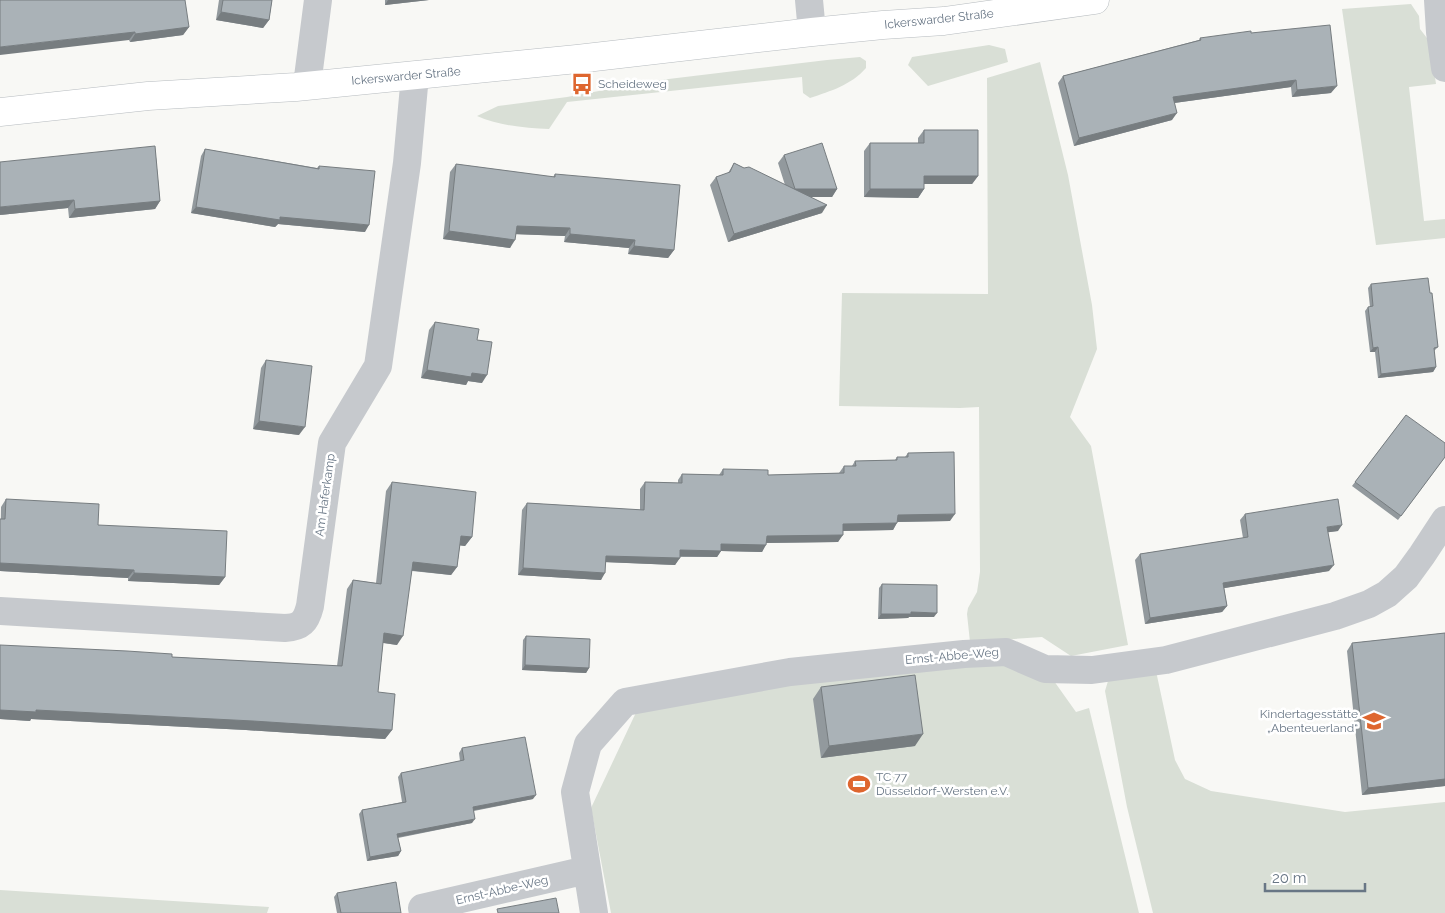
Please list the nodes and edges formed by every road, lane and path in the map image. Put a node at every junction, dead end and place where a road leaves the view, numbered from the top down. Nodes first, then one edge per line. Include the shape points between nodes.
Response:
1 (318, 0) edge
2 (809, 0) edge
3 (1095, 0) edge
4 (1438, 0) edge
5 (812, 32) junction
6 (1445, 68) edge
7 (414, 75) junction
8 (307, 85) junction
9 (0, 112) edge
10 (1445, 520) edge
11 (0, 611) edge
12 (587, 870) junction
13 (423, 913) edge
14 (594, 913) edge

1 - 8 street
2 - 5 street
3 - 5 main road, Ickerswarder Straße via 944,21
4 - 6 street
5 - 7 main road, Ickerswarder Straße
7 - 8 main road, Ickerswarder Straße
7 - 11 street, Am Haferkamp via 408,163 378,366 332,443 310,606 302,624 296,628 285,628
8 - 9 main road, Ickerswarder Straße via 148,96
10 - 12 street, Ernst-Abbe-Weg via 1406,577 1387,594 1369,604 1335,616 1166,660 1092,670 1045,669 1006,652 964,654 790,672 625,702 588,744 575,792
12 - 13 street, Ernst-Abbe-Weg via 422,908
12 - 14 street, Ernst-Abbe-Weg

